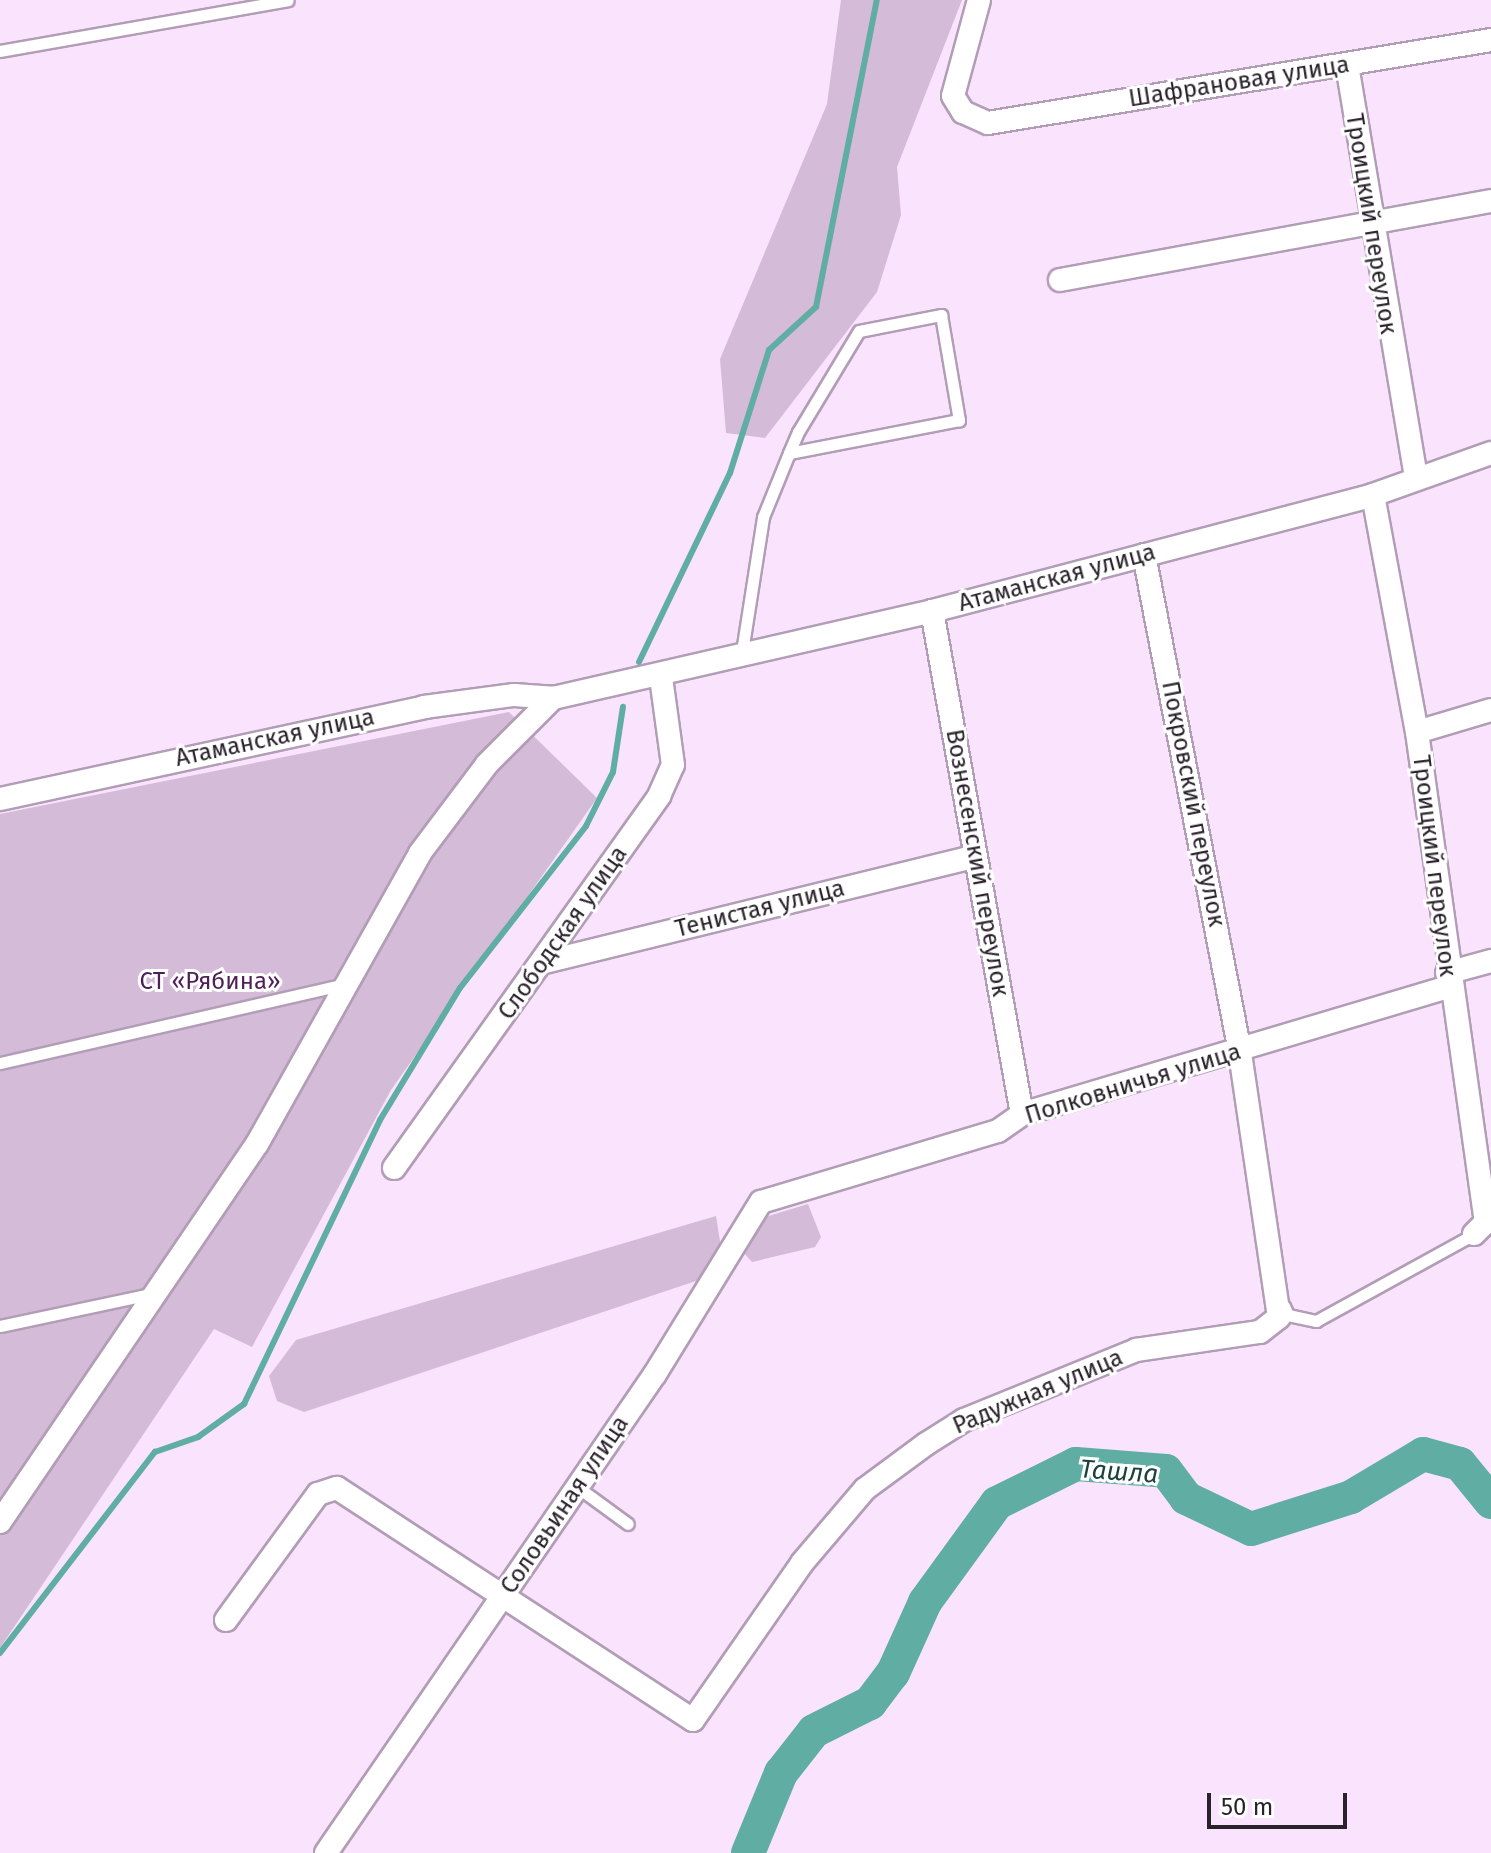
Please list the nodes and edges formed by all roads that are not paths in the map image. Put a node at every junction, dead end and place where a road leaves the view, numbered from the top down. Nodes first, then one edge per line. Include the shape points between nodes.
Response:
1 (288, 0) edge
2 (979, 0) edge
3 (1491, 40) edge
4 (0, 51) edge
5 (1347, 65) junction
6 (1491, 201) edge
7 (1368, 224) junction
8 (1060, 280) dead end
9 (789, 453) junction
10 (1491, 453) edge
11 (1416, 478) junction
12 (1373, 495) junction
13 (1144, 555) junction
14 (932, 611) junction
15 (741, 659) junction
16 (661, 677) junction
17 (553, 698) junction
18 (1491, 710) edge
19 (1417, 732) junction
20 (0, 799) edge
21 (975, 856) junction
22 (1491, 961) edge
23 (545, 962) junction
24 (1448, 980) junction
25 (346, 984) junction
26 (1240, 1052) junction
27 (0, 1063) edge
28 (1022, 1114) junction
29 (394, 1168) dead end
30 (820, 1185) joint
31 (1484, 1225) edge
32 (155, 1293) junction
33 (1278, 1295) junction
34 (0, 1326) edge
35 (576, 1486) junction
36 (0, 1522) edge
37 (628, 1524) dead end
38 (502, 1597) junction
39 (226, 1620) dead end
40 (326, 1853) edge

1 - 4 lane
2 - 5 street, Шафрановая улица via 953,96 963,112 988,123
3 - 5 street, Шафрановая улица
5 - 7 street, Троицкий переулок
6 - 7 street
7 - 8 street
7 - 11 street, Троицкий переулок
9 - 9 lane via 859,331 941,315 959,420
9 - 15 lane via 763,517
10 - 11 street, Атаманская улица
11 - 12 street, Атаманская улица
12 - 13 street, Атаманская улица
12 - 19 street, Троицкий переулок
13 - 14 street, Атаманская улица
13 - 26 street, Покровский переулок
14 - 15 street, Атаманская улица
14 - 21 street, Вознесенский переулок
15 - 16 street, Атаманская улица
16 - 17 street, Атаманская улица
16 - 23 street, Слободская улица via 673,765
17 - 20 street, Атаманская улица via 514,695 424,707
17 - 25 street via 487,764 420,853
18 - 19 street
19 - 24 street, Троицкий переулок
21 - 23 street, Тенистая улица
21 - 28 street, Вознесенский переулок
22 - 24 street, Полковничья улица
23 - 29 street, Слободская улица
24 - 26 street, Полковничья улица
24 - 31 street, Троицкий переулок
25 - 27 lane
25 - 32 street via 257,1144
26 - 28 street, Полковничья улица
26 - 33 street
28 - 30 street, Полковничья улица via 998,1131
30 - 35 street, Соловьиная улица via 761,1202
31 - 33 lane via 1316,1321 1288,1315
32 - 34 lane
32 - 36 street
33 - 38 street, Радужная улица via 1279,1317 1260,1332 1136,1350 964,1420 926,1444 865,1489 802,1563 693,1720
35 - 37 lane
35 - 38 street, Соловьиная улица
38 - 39 street via 348,1492 329,1488
38 - 40 street, Соловьиная улица

